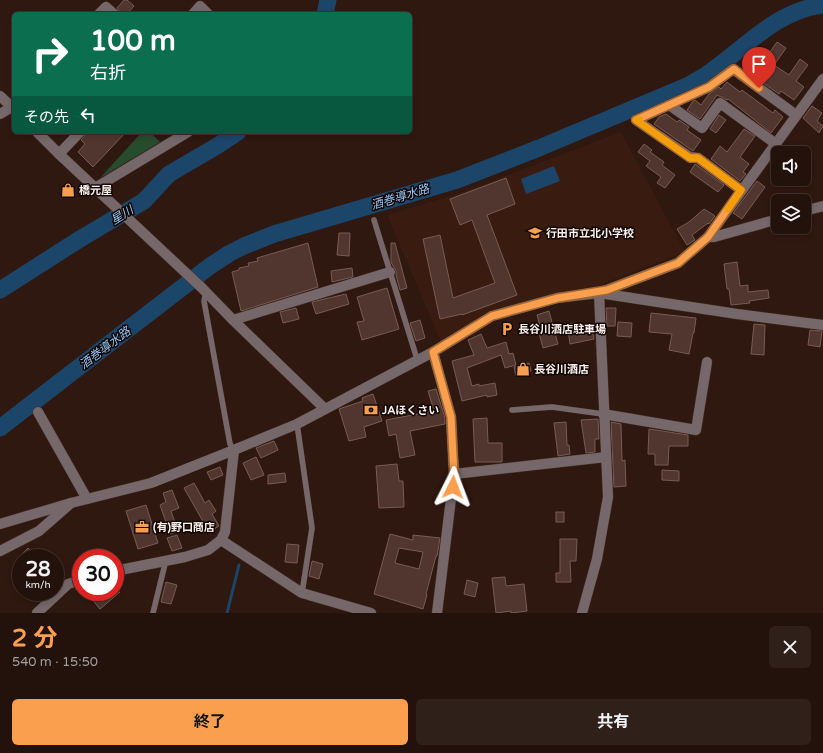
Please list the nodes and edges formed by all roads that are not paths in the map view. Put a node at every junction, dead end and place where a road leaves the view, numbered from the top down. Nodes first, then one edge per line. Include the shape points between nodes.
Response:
1 (101, 12) edge
2 (112, 12) edge
3 (195, 12) edge
4 (206, 12) edge
5 (823, 79) edge
6 (0, 96) edge
7 (670, 105) junction
8 (12, 106) edge
9 (12, 108) edge
10 (0, 114) edge
11 (796, 115) junction
12 (39, 134) edge
13 (78, 134) edge
14 (185, 134) edge
15 (776, 144) junction
16 (59, 154) junction
17 (96, 189) junction
18 (741, 190) junction
19 (823, 206) edge
20 (811, 209) edge
21 (374, 220) dead end
22 (771, 221) edge
23 (708, 237) junction
24 (390, 272) junction
25 (203, 290) junction
26 (599, 292) junction
27 (233, 320) junction
28 (823, 325) edge
29 (433, 352) junction
30 (417, 360) junction
31 (707, 362) dead end
32 (324, 408) junction
33 (512, 410) dead end
34 (38, 412) dead end
35 (603, 414) junction
36 (297, 424) junction
37 (234, 450) junction
38 (606, 457) junction
39 (454, 474) junction
40 (87, 499) junction
41 (71, 503) junction
42 (0, 524) edge
43 (221, 540) junction
44 (0, 551) edge
45 (166, 560) junction
46 (124, 568) edge
47 (72, 583) edge
48 (302, 593) junction
49 (37, 613) edge
50 (153, 613) edge
51 (371, 613) edge
52 (437, 613) edge
53 (582, 613) edge

1 - 2 street via 106,7
3 - 4 street via 200,6
5 - 11 street
6 - 8 street
7 - 11 street via 709,87 734,69
7 - 15 street via 702,128 720,103
7 - 18 street via 636,120 690,158 698,158
9 - 10 street
11 - 15 street
12 - 16 street
13 - 16 street
14 - 17 street
15 - 18 street
16 - 17 street
17 - 25 street
18 - 23 street
19 - 20 street
21 - 24 lane
22 - 23 street
23 - 26 street via 678,263
24 - 27 street
24 - 30 lane
25 - 27 street
25 - 37 lane via 230,444
26 - 28 street
26 - 29 street via 558,298 492,316
26 - 35 street
27 - 32 street
29 - 30 street
29 - 39 street via 451,417
30 - 32 street
31 - 35 street via 696,430
32 - 36 street
33 - 35 lane via 552,407
34 - 40 street
35 - 38 street
36 - 37 street
36 - 48 lane via 312,528
37 - 40 street via 151,483
37 - 43 street via 225,532
38 - 39 street
38 - 53 street via 608,497 597,559
39 - 52 street
40 - 41 street
41 - 42 street
41 - 44 street via 38,531
43 - 45 street via 208,550
43 - 48 street
45 - 46 street
45 - 50 lane
47 - 49 street
48 - 51 street

